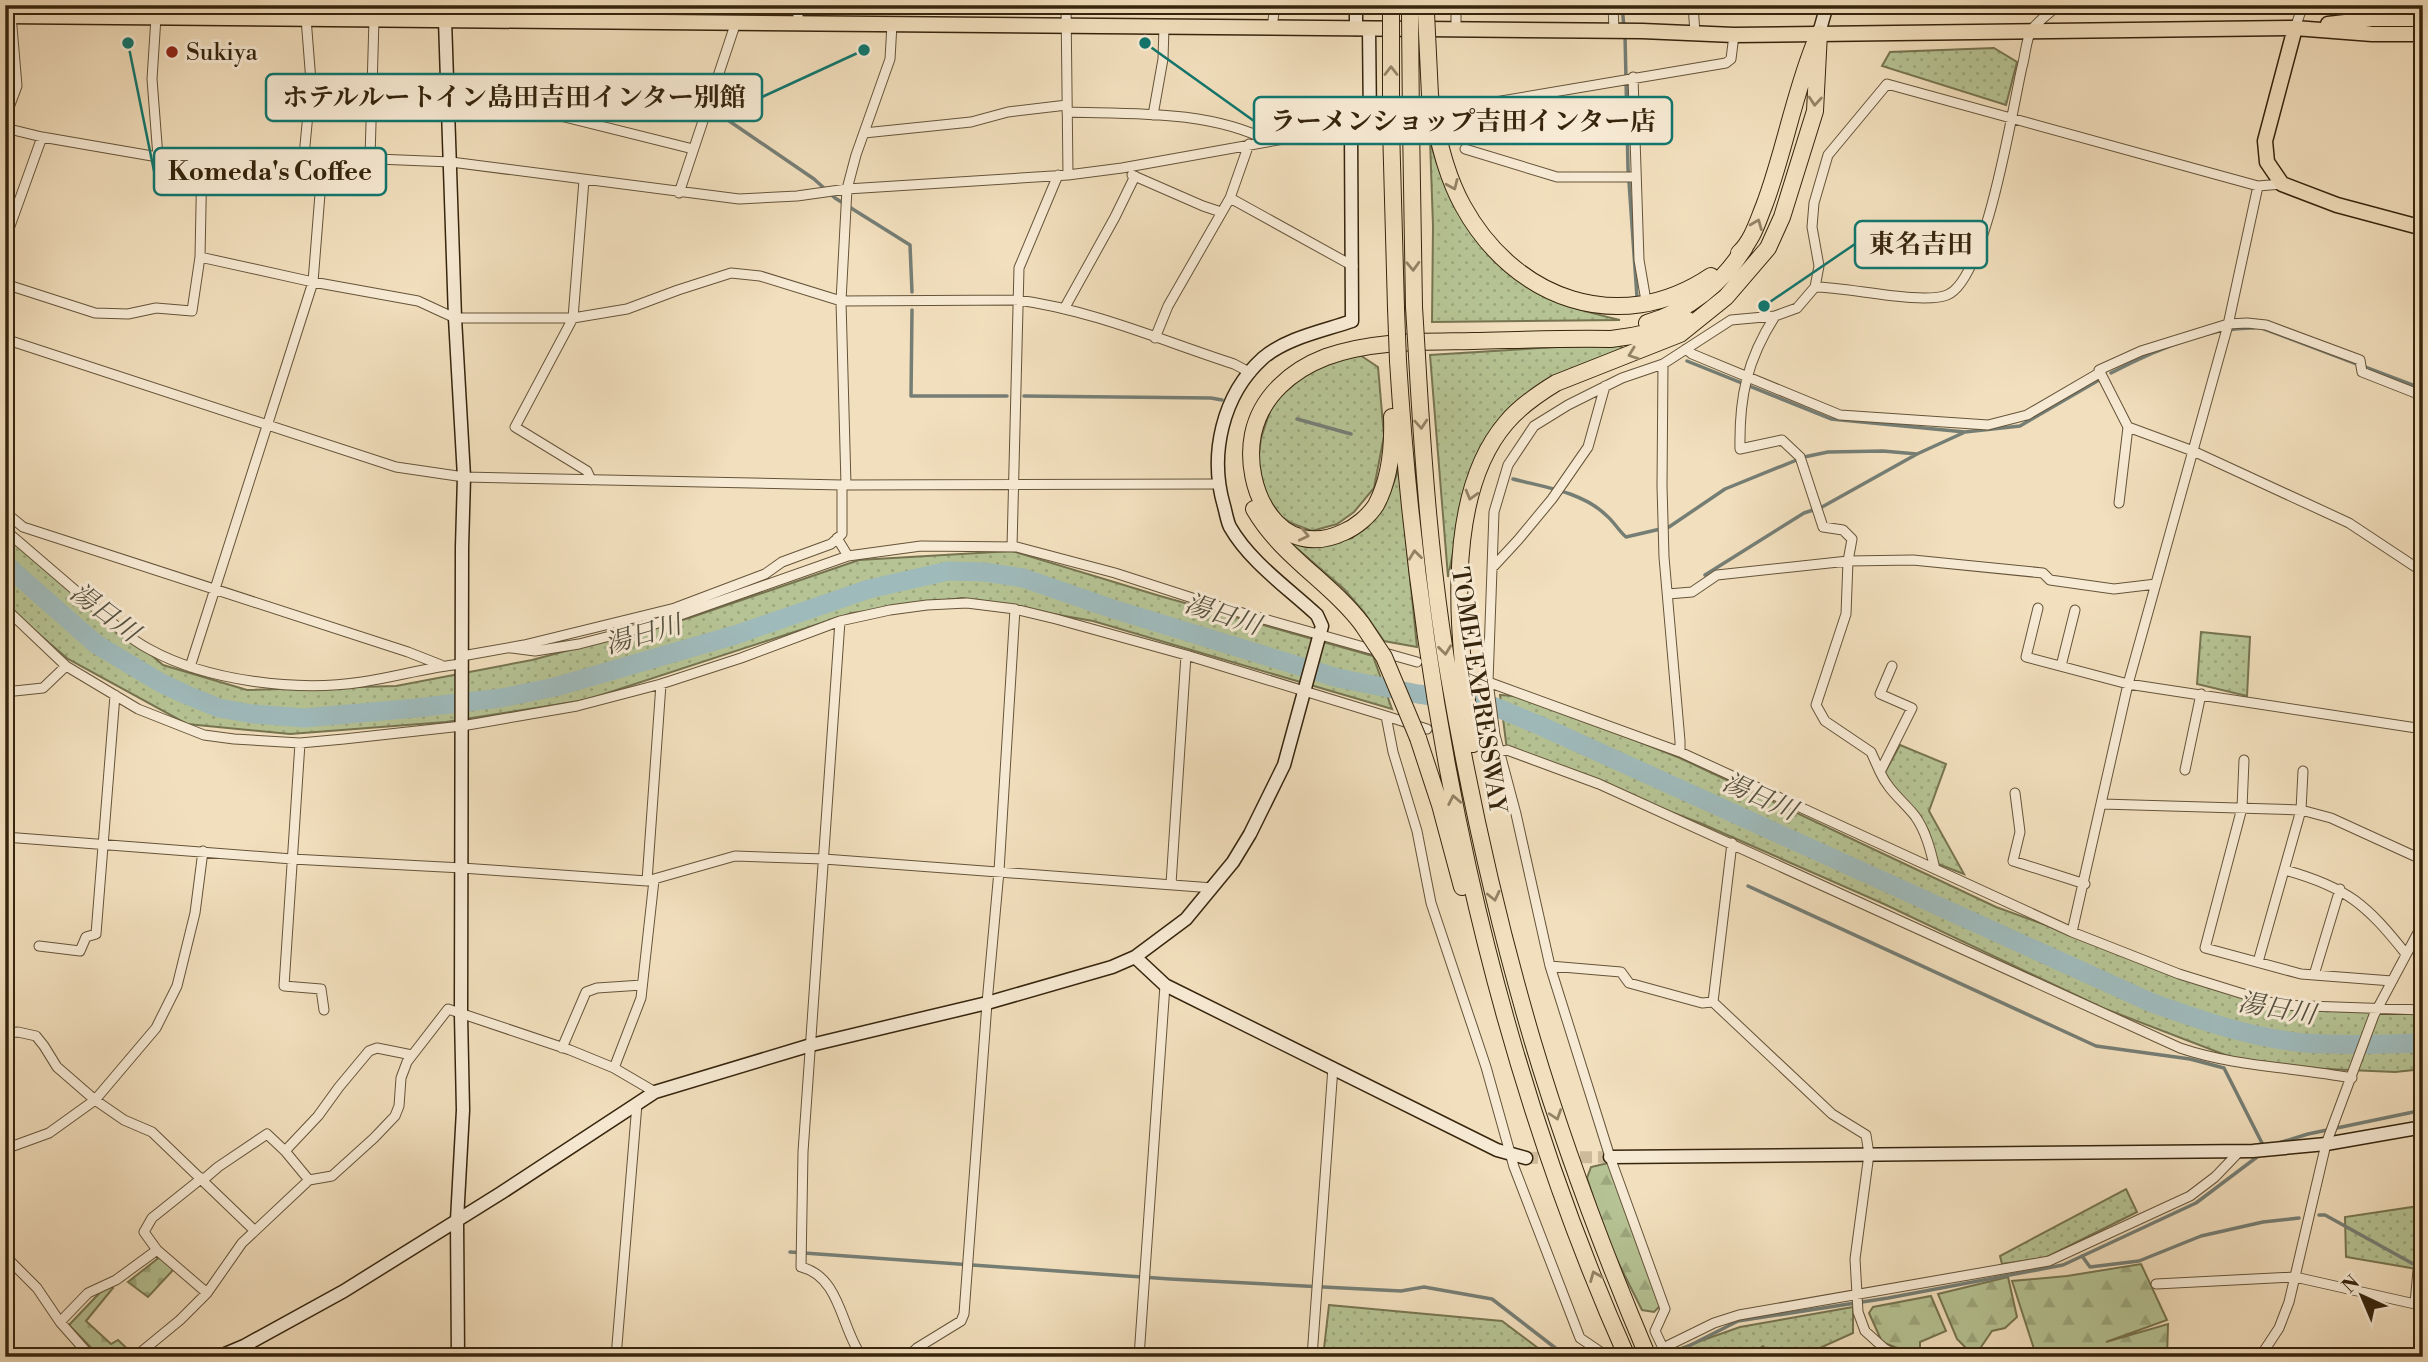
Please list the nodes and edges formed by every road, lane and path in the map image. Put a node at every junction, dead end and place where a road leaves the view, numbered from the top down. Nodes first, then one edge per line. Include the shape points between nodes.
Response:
1 (798, 5) edge
2 (1066, 5) edge
3 (1275, 5) edge
4 (1356, 5) edge
5 (1456, 5) edge
6 (1613, 5) edge
7 (1693, 5) edge
8 (1827, 5) edge
9 (2058, 5) edge
10 (2303, 5) edge
11 (1418, 9) edge
12 (445, 10) edge
13 (1391, 10) edge
14 (7, 15) edge
15 (156, 17) junction
16 (306, 18) junction
17 (374, 19) junction
18 (2423, 19) edge
19 (736, 22) junction
20 (798, 23) junction
21 (892, 24) junction
22 (1067, 26) junction
23 (1164, 27) junction
24 (1272, 28) junction
25 (1362, 28) junction
26 (1456, 29) junction
27 (2295, 29) junction
28 (1616, 31) junction
29 (2031, 31) junction
30 (1695, 33) junction
31 (1819, 33) junction
32 (2423, 34) edge
33 (1734, 35) junction
34 (1633, 77) junction
35 (448, 88) junction
36 (1067, 108) junction
37 (1153, 115) junction
38 (5, 118) edge
39 (2011, 118) junction
40 (1370, 123) junction
41 (1351, 127) junction
42 (5, 128) edge
43 (864, 133) junction
44 (42, 138) junction
45 (1269, 141) junction
46 (1249, 144) junction
47 (694, 149) junction
48 (1465, 149) dead end
49 (158, 156) junction
50 (202, 156) junction
51 (304, 156) junction
52 (323, 156) junction
53 (370, 158) junction
54 (451, 162) junction
55 (1122, 168) junction
56 (1063, 175) junction
57 (1135, 176) junction
58 (1634, 177) junction
59 (584, 180) junction
60 (2282, 184) junction
61 (2258, 186) junction
62 (679, 193) junction
63 (846, 193) junction
64 (1230, 198) junction
65 (1221, 212) junction
66 (2423, 228) edge
67 (5, 240) edge
68 (1745, 247) junction
69 (200, 257) junction
70 (1353, 266) junction
71 (313, 282) junction
72 (5, 284) edge
73 (1815, 287) junction
74 (1645, 295) dead end
75 (1018, 300) junction
76 (841, 301) junction
77 (1712, 308) junction
78 (1063, 309) junction
79 (1774, 316) junction
80 (455, 318) junction
81 (573, 318) junction
82 (2227, 328) junction
83 (1155, 338) junction
84 (5, 339) edge
85 (1686, 349) junction
86 (1394, 361) junction
87 (1663, 363) junction
88 (2101, 372) junction
89 (1251, 373) junction
90 (1746, 378) junction
91 (1605, 386) junction
92 (2423, 396) edge
93 (268, 424) junction
94 (2128, 427) junction
95 (2193, 451) junction
96 (464, 477) junction
97 (591, 480) junction
98 (1014, 483) junction
99 (1217, 484) junction
100 (844, 485) junction
101 (2119, 503) dead end
102 (5, 512) edge
103 (5, 530) edge
104 (837, 538) junction
105 (1012, 547) junction
106 (848, 556) junction
107 (1848, 561) junction
108 (1494, 566) junction
109 (2423, 572) edge
110 (2156, 584) junction
111 (215, 590) junction
112 (1668, 594) junction
113 (5, 608) edge
114 (2038, 608) dead end
115 (1014, 609) junction
116 (2076, 610) dead end
117 (840, 621) junction
118 (1321, 634) junction
119 (512, 648) junction
120 (1186, 655) junction
121 (462, 661) junction
122 (66, 666) junction
123 (442, 666) junction
124 (1423, 666) junction
125 (1892, 666) dead end
126 (2062, 666) junction
127 (190, 667) junction
128 (1467, 680) junction
129 (661, 684) junction
130 (2128, 684) junction
131 (1489, 685) junction
132 (1305, 689) junction
133 (5, 692) edge
134 (2201, 694) junction
135 (115, 695) junction
136 (1386, 716) junction
137 (463, 725) junction
138 (2423, 729) edge
139 (1429, 732) junction
140 (1471, 738) junction
141 (300, 743) junction
142 (1499, 752) junction
143 (1679, 752) junction
144 (2244, 760) dead end
145 (2185, 770) dead end
146 (2302, 771) dead end
147 (1880, 772) junction
148 (2015, 793) dead end
149 (2102, 804) junction
150 (2242, 808) junction
151 (2301, 810) junction
152 (5, 837) edge
153 (1731, 843) junction
154 (103, 844) junction
155 (203, 851) junction
156 (292, 859) junction
157 (824, 859) junction
158 (2423, 860) edge
159 (462, 868) junction
160 (1935, 869) junction
161 (2285, 870) junction
162 (999, 871) junction
163 (650, 880) junction
164 (1171, 884) junction
165 (2085, 884) junction
166 (1213, 888) junction
167 (2340, 889) junction
168 (2423, 923) edge
169 (2073, 932) junction
170 (39, 946) dead end
171 (2406, 954) junction
172 (1135, 957) junction
173 (2258, 962) junction
174 (1550, 966) junction
175 (2314, 975) junction
176 (2392, 981) junction
177 (642, 985) junction
178 (1165, 985) junction
179 (1713, 1002) junction
180 (987, 1003) junction
181 (324, 1010) dead end
182 (2423, 1010) edge
183 (2376, 1012) junction
184 (461, 1015) junction
185 (5, 1033) edge
186 (811, 1045) junction
187 (562, 1048) junction
188 (1515, 1049) junction
189 (412, 1055) junction
190 (1333, 1067) junction
191 (614, 1068) junction
192 (2352, 1078) junction
193 (655, 1092) junction
194 (95, 1100) junction
195 (637, 1104) junction
196 (2423, 1127) edge
197 (2328, 1140) junction
198 (5, 1149) edge
199 (285, 1151) junction
200 (2239, 1151) junction
201 (1869, 1154) junction
202 (1510, 1155) junction
203 (1610, 1157) junction
204 (1526, 1158) tunnel mouth
205 (202, 1179) junction
206 (309, 1180) junction
207 (457, 1220) junction
208 (255, 1231) junction
209 (157, 1250) junction
210 (5, 1256) edge
211 (2423, 1270) edge
212 (2295, 1277) junction
213 (2156, 1284) dead end
214 (207, 1293) junction
215 (1858, 1295) junction
216 (60, 1322) junction
217 (1645, 1350) edge
218 (245, 1351) edge
219 (1664, 1352) edge
220 (91, 1357) edge
221 (135, 1357) edge
222 (218, 1357) edge
223 (458, 1357) edge
224 (616, 1357) edge
225 (863, 1357) edge
226 (907, 1357) edge
227 (1139, 1357) edge
228 (1312, 1357) edge
229 (1608, 1357) edge
230 (1627, 1357) edge
231 (1901, 1357) edge
232 (2260, 1357) edge

1 - 20 street
2 - 22 street
3 - 24 street
4 - 25 street
5 - 26 street
6 - 28 street
7 - 30 street
8 - 31 street
9 - 29 street
10 - 27 street
11 -> 68 highway, bridge via 1446,169 1462,205 1514,268 1558,295 1597,305 1626,306 1654,303 1698,285
11 -> 140 highway, TOMEI EXPRESSWAY, bridge via 1410,124 1414,307 1426,488 1449,676
12 - 17 main road
12 - 19 main road
12 - 35 street
86 -> 13 highway, TOMEI EXPRESSWAY, bridge
14 - 15 main road
14 - 38 street via 17,86
15 - 16 main road
15 - 49 street via 152,79
16 - 17 main road
16 - 51 street via 311,82
17 - 53 street
18 - 27 main road via 2371,19
19 - 20 main road
19 - 47 street
20 - 21 main road
21 - 22 main road
21 - 43 street via 890,59
22 - 23 main road
22 - 36 street
23 - 24 main road
23 - 37 street
24 - 25 main road
25 - 26 main road
25 - 40 street
26 - 28 main road
27 - 29 main road
27 - 32 main road
27 - 60 main road via 2265,141 2267,162
28 - 30 main road
29 - 31 main road
29 - 39 street
30 - 33 main road
31 - 33 main road
68 -> 31 highway via 1772,185
31 -> 77 highway via 1815,111 1782,217 1752,269
33 - 34 street via 1731,59 1726,63
34 - 40 street
34 - 58 street
35 - 47 street
35 - 54 street
36 - 37 street
36 - 43 street
36 - 56 street
37 - 45 street via 1214,122
39 - 61 street
39 - 73 street via 1989,222 1971,269 1959,286 1948,295 1924,298
39 - 73 street via 1887,84 1828,155 1814,203 1812,227 1819,266
40 - 41 street
41 - 45 street
41 - 70 street
42 - 44 street
43 - 63 street
44 - 49 street
44 - 67 street
45 - 46 street
46 - 55 street
46 - 64 street
47 - 62 street
48 - 58 street via 1557,177
49 - 50 street
50 - 51 street
50 - 69 street
51 - 52 street
52 - 53 street
52 - 71 street
53 - 54 street
54 - 59 street
54 - 80 street
55 - 56 street
55 - 57 street
56 - 63 street
56 - 75 street via 1019,268
57 - 65 street
57 - 78 street
58 - 74 street
59 - 62 street
59 - 81 street
60 - 61 street
60 - 66 main road via 2337,205
61 - 82 street
62 - 63 street via 739,199 836,190
63 - 76 street
64 - 65 street
64 - 70 street
65 - 83 street
68 - 139 highway, bridge via 1731,270 1709,290 1662,319 1589,330 1366,337 1309,355 1273,379 1256,401 1242,436 1241,458 1252,506 1277,542 1363,624
69 - 71 street
69 - 72 street via 192,311 156,308 128,314 95,313
70 - 89 street via 1352,321 1285,344
71 - 80 street via 418,301
71 - 93 street
73 - 79 street via 1797,308
75 - 76 street
75 - 78 street
75 - 98 street
76 - 81 street via 760,276 732,274 627,309
76 - 100 street
77 -> 86 highway via 1671,327 1632,337 1409,342 1361,348 1307,366 1266,401 1254,427 1249,455 1259,500 1287,530 1311,538 1337,536 1361,522 1376,505 1390,458
77 -> 128 highway via 1669,340 1539,393 1515,413 1494,440 1474,485 1461,554 1460,619
78 - 83 street
79 - 85 street via 1731,320
79 - 90 street via 1759,340
80 - 81 street
80 - 96 street
81 - 97 street via 515,427 587,471
82 - 88 street via 2141,351
82 - 92 street via 2246,323 2266,326 2360,360 2362,372
82 - 95 street
83 - 89 street
84 - 93 street
85 - 87 street
85 - 90 street
124 -> 86 highway, TOMEI EXPRESSWAY
87 - 91 street
87 - 112 street
88 - 90 street via 2027,415 1988,425 1840,415
88 - 94 street
89 - 99 street via 1233,398 1222,426
90 - 107 street via 1740,449 1782,440 1801,461 1823,527 1843,530 1852,540
91 - 108 street via 1588,447 1553,497
91 - 108 street via 1534,426 1508,465 1494,512
93 - 96 street via 396,467
93 - 111 street
94 - 95 street
94 - 101 street
95 - 109 street via 2349,523
95 - 110 street
96 - 97 street
96 - 121 street
97 - 100 street
98 - 99 street
98 - 100 street
98 - 105 street
99 - 118 street via 1229,526 1254,557 1317,615
100 - 104 street via 842,534
102 - 111 street via 23,527
103 - 127 street via 148,649
104 - 106 street
104 - 119 street via 765,574 675,608
105 - 106 street via 921,546
105 - 118 street
106 - 119 street via 649,626 579,644 535,651
107 - 110 street via 1913,560 2043,573 2050,580 2114,589
107 - 112 street via 1717,575 1692,592
107 - 147 street via 1846,614 1816,705 1825,721 1871,752
108 - 131 street
110 - 130 street
111 - 123 street
111 - 127 street
112 - 143 street
113 - 122 street
114 - 126 street via 2026,657
115 - 117 street via 967,603 926,605
115 - 120 street
115 - 162 street
116 - 126 street
117 - 129 street
117 - 157 street
118 - 124 street
118 - 132 street
119 - 121 street
120 - 132 street
120 - 164 street
121 - 123 street
121 - 137 street
122 - 133 street via 43,688
122 - 135 street
123 - 127 street via 362,682 326,684 233,680
124 - 139 highway, TOMEI EXPRESSWAY
125 - 147 street via 1880,694 1912,708
126 - 130 street
128 - 131 street
128 - 140 highway
129 - 137 street via 577,706
129 - 163 street
130 - 134 street
130 - 149 street
131 - 142 street
131 - 143 street
132 - 136 street
132 - 166 street via 1284,765 1250,834
134 - 138 street
134 - 145 street
135 - 141 street via 204,735
135 - 154 street
136 - 139 street
136 - 202 street via 1431,903
137 - 141 street
137 - 159 street
188 -> 139 highway, TOMEI EXPRESSWAY
139 - 188 highway via 1440,804 1461,884
140 - 142 street
140 -> 217 highway, TOMEI EXPRESSWAY via 1486,860 1512,966 1595,1226
141 - 156 street
142 - 153 street via 1507,750 1599,784
142 - 174 street
143 - 160 street
144 - 150 street
146 - 151 street
147 - 160 street via 1917,819
148 - 165 street via 2020,832 2014,861
149 - 150 street
149 - 165 street
150 - 151 street
150 - 173 street via 2205,948
151 - 158 street via 2331,818
151 - 161 street
152 - 154 street
153 - 179 street
153 - 192 street via 2180,1048 2254,1066
154 - 155 street
154 - 170 street via 96,933 86,937 80,951
155 - 156 street
155 - 194 street via 195,913 177,986 156,1028
156 - 159 street
156 - 181 street via 284,986 321,989
157 - 162 street
157 - 163 street via 735,856
157 - 186 street
159 - 163 street
159 - 184 street
160 - 169 street
161 - 167 street
161 - 173 street
162 - 164 street
162 - 180 street
163 - 177 street
164 - 166 street
165 - 169 street
166 - 172 street via 1186,919
167 - 171 street via 2377,918
167 - 175 street
168 - 171 street
169 - 183 street via 2179,974 2279,1006
171 - 176 street
172 - 178 street
172 - 180 street
173 - 175 street
174 - 179 street via 1621,972 1629,983
174 - 203 street
175 - 176 street
176 - 183 street
177 - 187 street via 586,992
177 - 191 street
178 - 190 street
178 - 227 street
179 - 201 street via 1832,1114 1866,1135
180 - 186 street
180 - 226 street via 964,1314 961,1321
182 - 183 street
183 - 192 street
184 - 187 street
184 - 189 street via 448,1009
184 - 207 street via 463,1110
185 - 194 street via 36,1036 57,1067
186 - 193 street
186 - 225 street via 801,1266 828,1284 853,1345
187 - 191 street
230 -> 188 highway, TOMEI EXPRESSWAY via 1564,1197
189 - 199 street via 388,1049 369,1051
189 - 206 street via 401,1078 395,1116 332,1175
190 - 202 street
190 - 228 street
191 - 193 street
192 - 197 street
193 - 195 street
194 - 198 street via 49,1133
194 - 205 street via 152,1132
195 - 207 street
195 - 224 street
196 - 197 street
197 - 200 street
197 - 212 street
199 - 205 street via 267,1134
199 - 206 street
200 - 201 street
200 - 215 street via 2216,1177 2190,1196 2049,1261
201 - 203 street
201 - 215 street via 1855,1259
202 - 204 street
202 - 229 street via 1580,1338
203 - 219 street via 1665,1309 1655,1331
205 - 208 street
205 - 209 street via 152,1218 144,1232
206 - 208 street
207 - 218 street
207 - 223 street
208 - 214 street via 242,1242
209 - 214 street
209 - 216 street via 116,1280 88,1293
210 - 216 street via 37,1288
211 - 212 street via 2418,1270 2415,1304
212 - 213 street
212 - 232 street via 2278,1328
214 - 221 street
215 - 219 street via 1739,1315 1714,1323
215 - 231 street via 1865,1331
216 - 220 street
218 - 222 street

